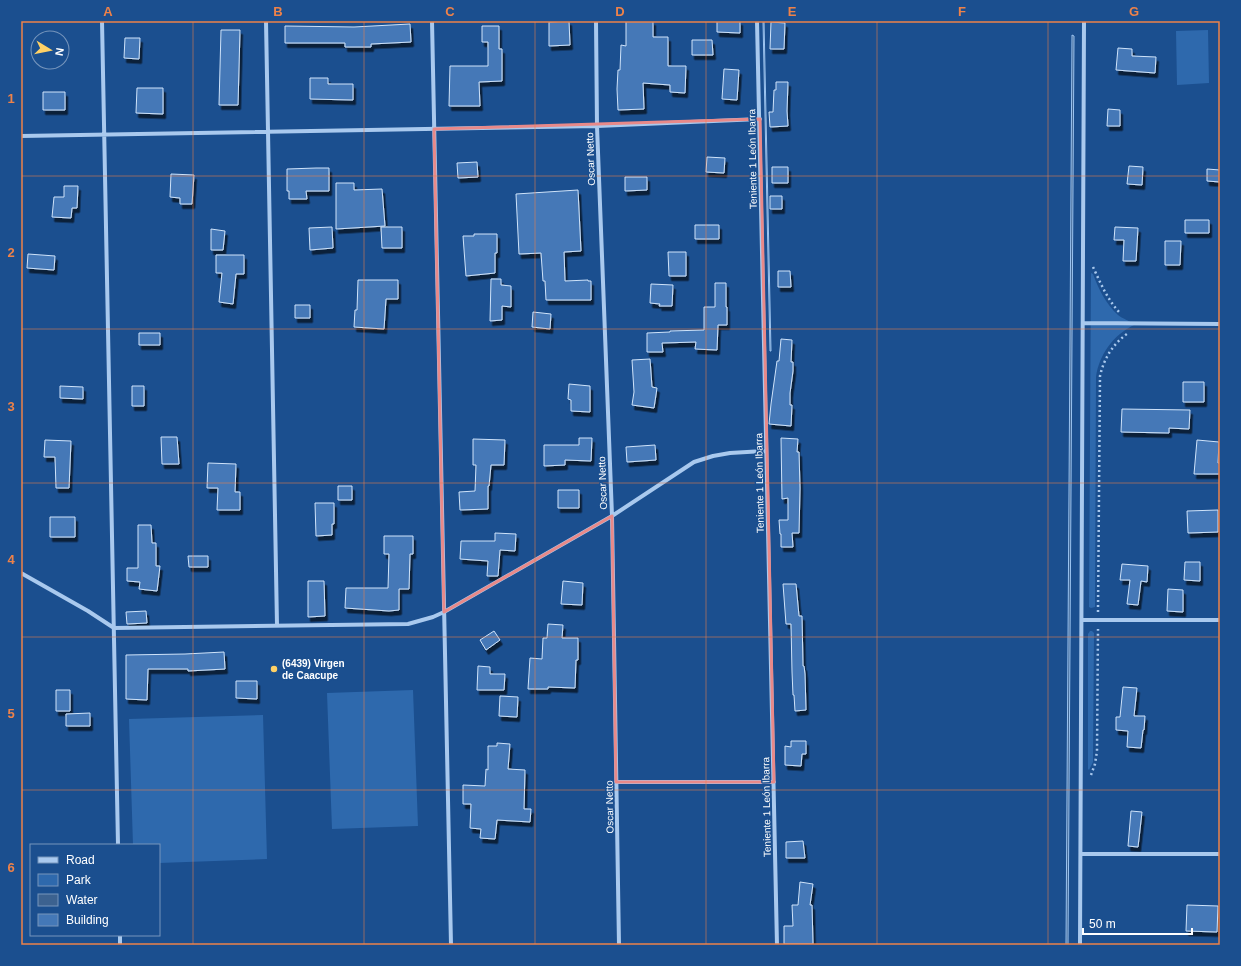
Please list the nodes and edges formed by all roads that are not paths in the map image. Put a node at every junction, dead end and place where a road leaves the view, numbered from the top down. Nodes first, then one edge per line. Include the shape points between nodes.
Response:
1 (102, 21) edge
2 (266, 21) edge
3 (432, 21) edge
4 (596, 21) edge
5 (758, 21) edge
6 (1084, 21) edge
7 (760, 119) junction
8 (597, 126) junction
9 (434, 129) junction
10 (268, 132) junction
11 (105, 135) junction
12 (21, 136) edge
13 (1083, 323) junction
14 (1220, 324) edge
15 (766, 451) junction
16 (612, 516) junction
17 (21, 573) edge
18 (444, 612) junction
19 (1082, 620) junction
20 (1220, 620) edge
21 (277, 625) junction
22 (114, 628) junction
23 (616, 782) junction
24 (774, 782) junction
25 (118, 844) edge
26 (1081, 854) junction
27 (1220, 854) edge
28 (451, 945) edge
29 (619, 945) edge
30 (777, 945) edge
31 (1080, 945) edge

1 - 11 street
2 - 10 street
3 - 9 street
4 - 8 street, Oscar Netto
5 - 7 street, Teniente 1 León Ibarra
6 - 13 street
7 - 8 street
7 - 15 street, Teniente 1 León Ibarra
8 - 9 street
8 - 16 street, Oscar Netto
9 - 10 street
9 - 18 street
10 - 11 street
10 - 21 street
11 - 12 street
11 - 22 street
13 - 14 street
13 - 19 street
15 - 16 street via 730,453 694,462
15 - 24 street, Teniente 1 León Ibarra
16 - 18 street
16 - 23 street, Oscar Netto
17 - 22 street
18 - 21 street via 408,624
18 - 28 street
19 - 20 street
19 - 26 street
21 - 22 street
22 - 25 street
23 - 24 street
23 - 29 street, Oscar Netto
24 - 30 street, Teniente 1 León Ibarra
26 - 27 street
26 - 31 street

